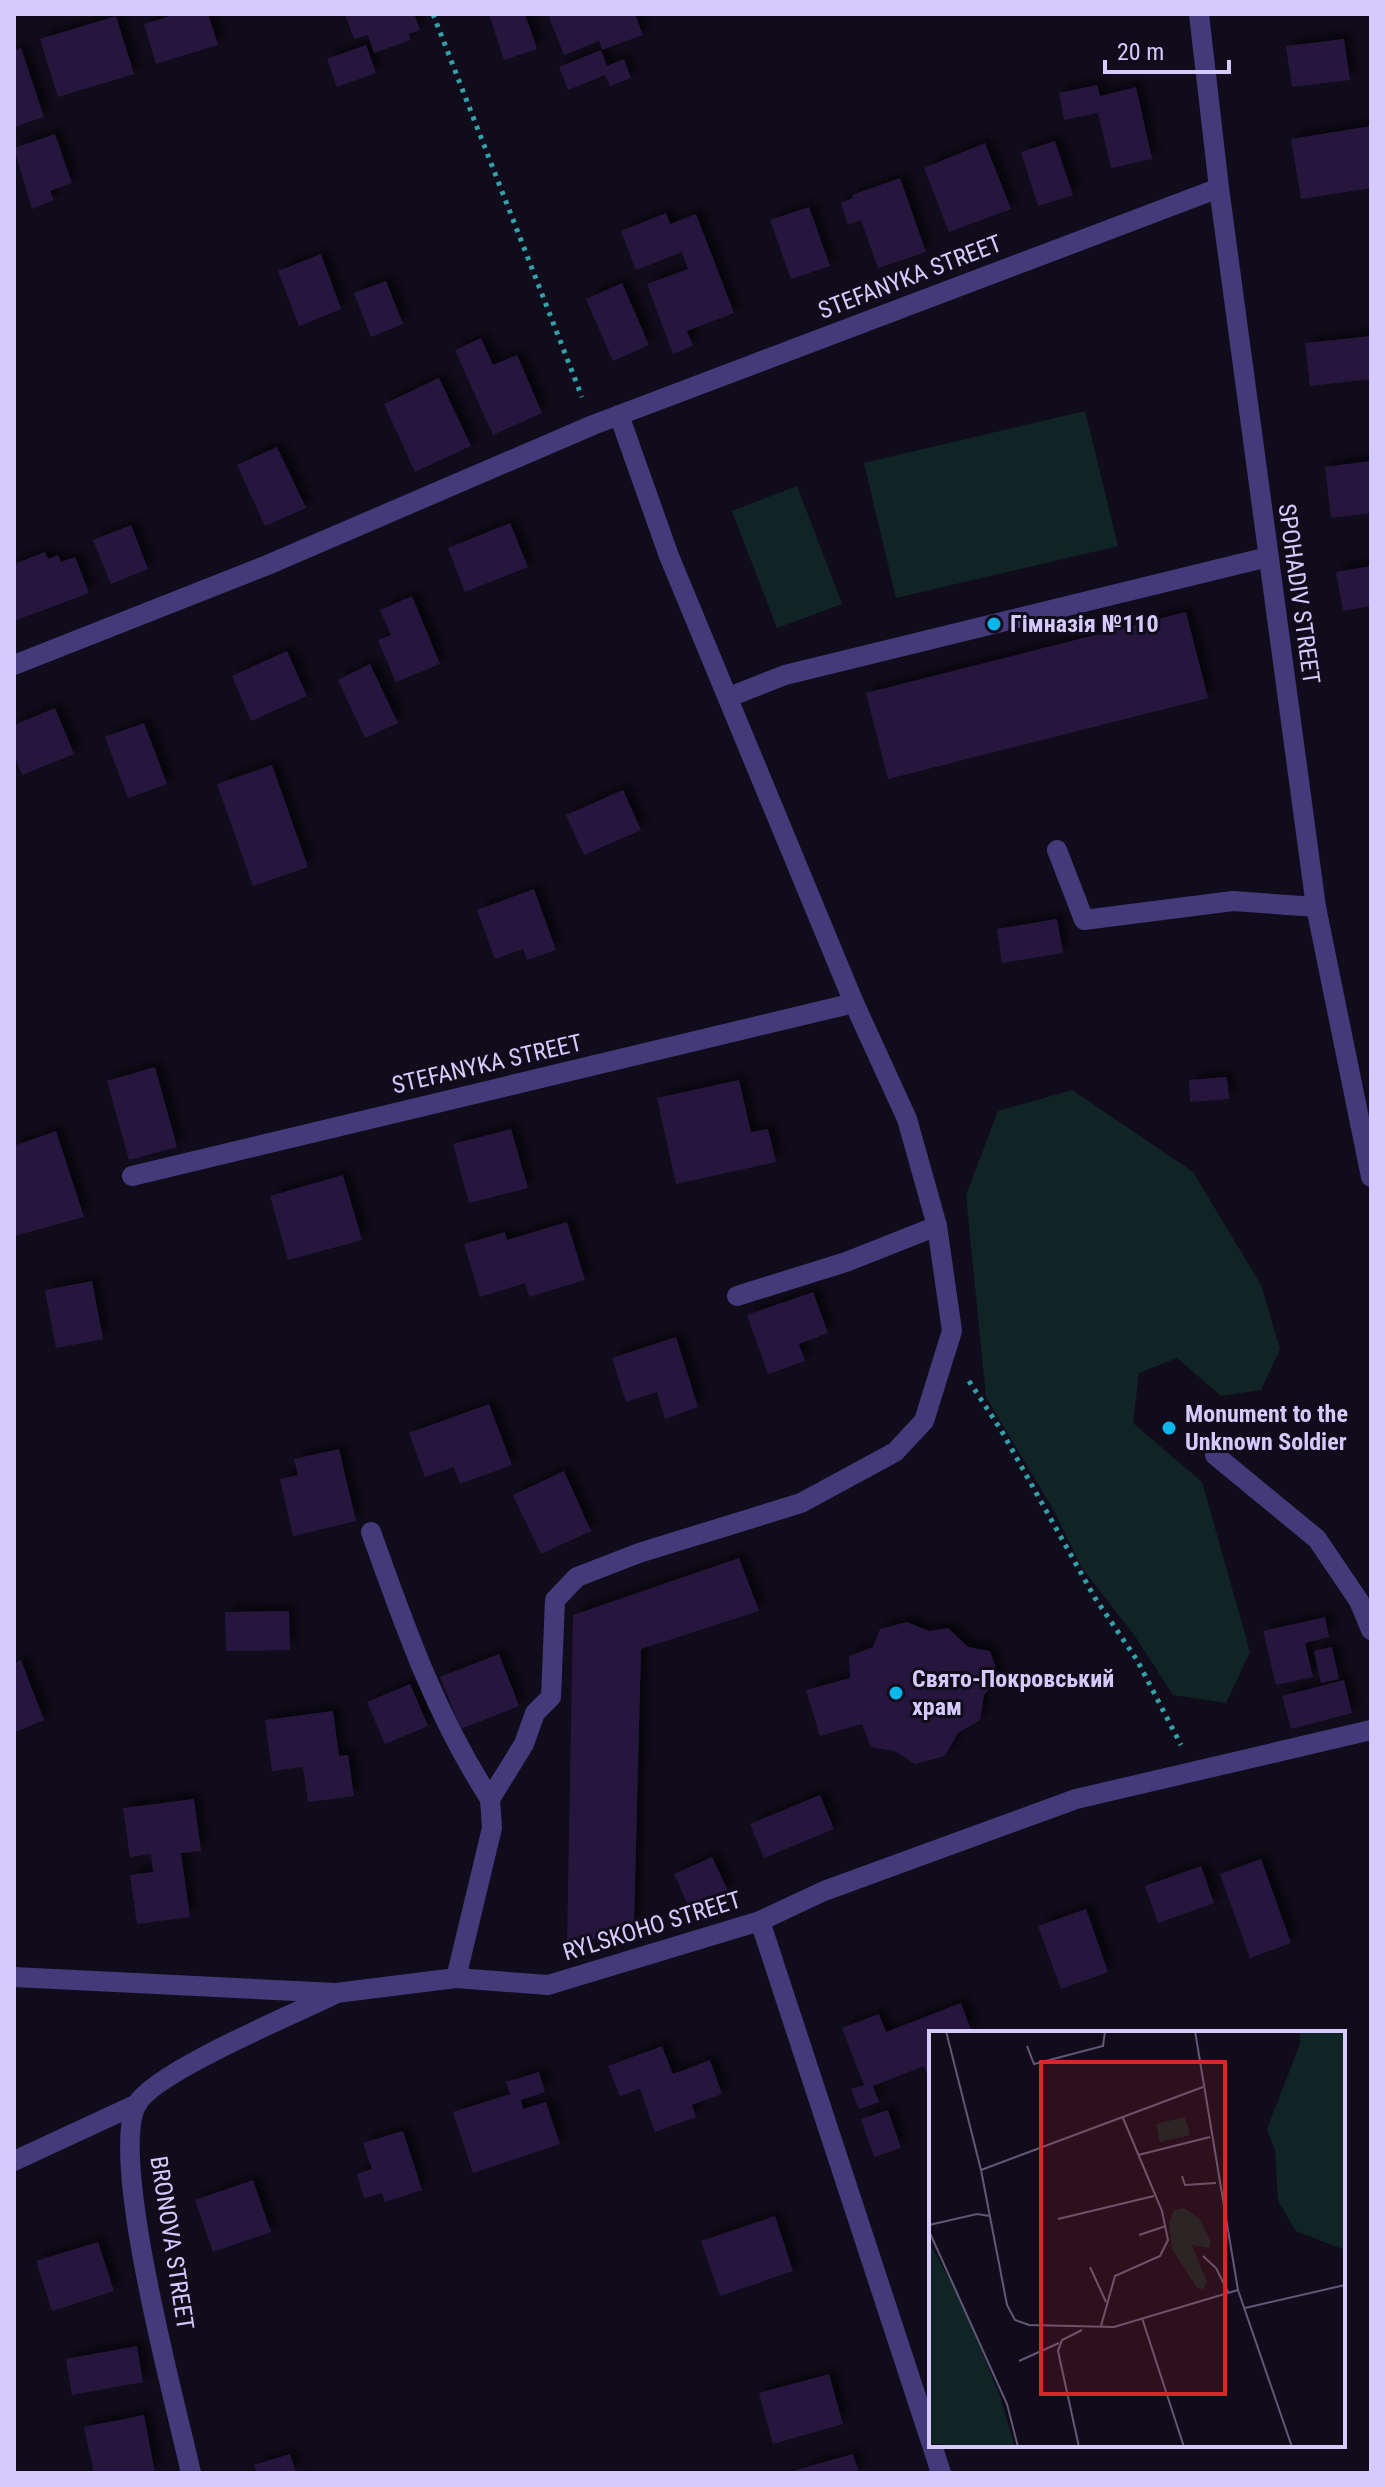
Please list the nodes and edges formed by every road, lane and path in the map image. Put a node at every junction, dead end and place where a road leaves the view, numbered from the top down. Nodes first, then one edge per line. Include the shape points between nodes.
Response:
1 (433, 14) edge
2 (1199, 14) edge
3 (1219, 188) junction
4 (619, 415) junction
5 (593, 425) junction
6 (1268, 557) junction
7 (14, 665) edge
8 (729, 697) junction
9 (1057, 850) dead end
10 (1316, 907) junction
11 (854, 1003) junction
12 (132, 1176) dead end
13 (1371, 1177) edge
14 (937, 1226) junction
15 (737, 1296) dead end
16 (952, 1331) junction
17 (1215, 1455) dead end
18 (371, 1532) dead end
19 (1371, 1630) edge
20 (1371, 1730) edge
21 (1194, 1771) junction
22 (490, 1799) junction
23 (760, 1921) junction
24 (14, 1977) edge
25 (456, 1978) junction
26 (336, 1993) junction
27 (137, 2104) junction
28 (14, 2161) edge
29 (929, 2434) edge
30 (933, 2447) edge
31 (191, 2473) edge
32 (941, 2473) edge

1 - 5 path
2 - 3 street, SPOHADIV STREET
3 - 4 street, STEFANYKA STREET
3 - 6 street, SPOHADIV STREET
4 - 5 street, STEFANYKA STREET
4 - 8 street via 669,556
5 - 7 street, STEFANYKA STREET via 265,566
6 - 8 street via 785,675
6 - 10 street, SPOHADIV STREET
8 - 11 street
9 - 10 street via 1084,920 1233,901
10 - 13 street, SPOHADIV STREET
11 - 12 street, STEFANYKA STREET
11 - 14 street via 907,1119
14 - 15 street
14 - 16 street
16 - 21 path via 967,1379 1137,1660
16 - 22 street via 924,1421 895,1452 801,1503 577,1577 555,1600 551,1697 535,1713 524,1744
17 - 19 street via 1317,1539 1359,1601
18 - 22 street via 421,1673 457,1749
20 - 21 street
21 - 23 street via 1076,1799 824,1891
22 - 25 street via 492,1828
23 - 25 street, RYLSKOHO STREET via 548,1985
23 - 29 street, RYLSKOHO STREET
24 - 26 street, RYLSKOHO STREET
25 - 26 street, RYLSKOHO STREET
26 - 27 street via 163,2080
27 - 28 street
27 - 31 street, BRONOVA STREET via 128,2165 146,2273
30 - 32 street, RYLSKOHO STREET

